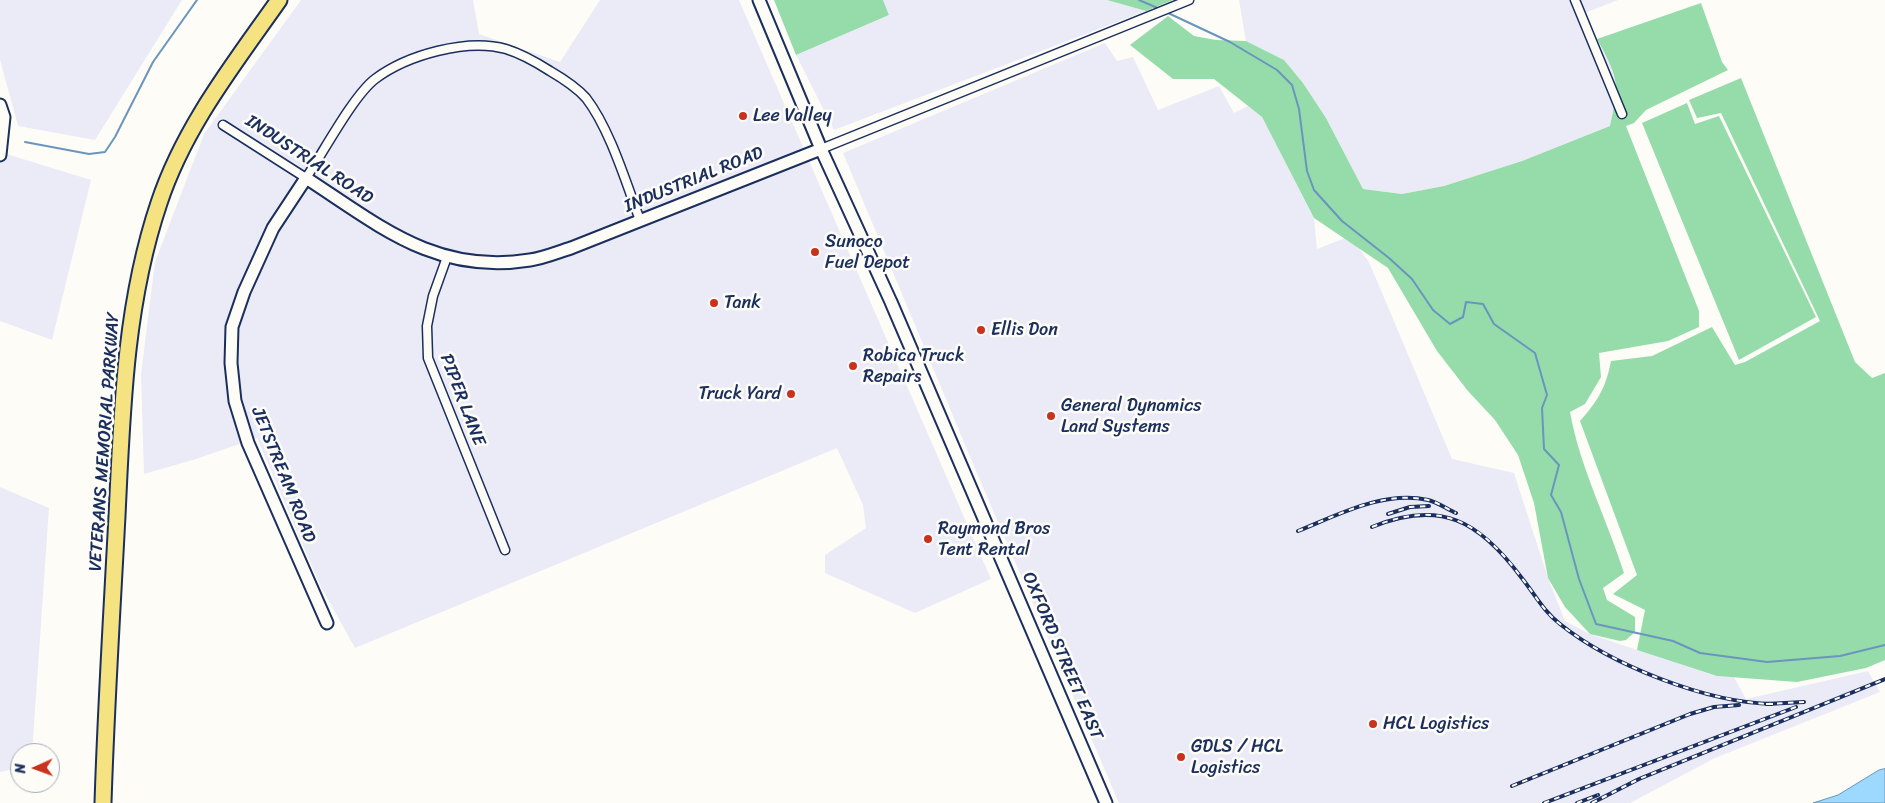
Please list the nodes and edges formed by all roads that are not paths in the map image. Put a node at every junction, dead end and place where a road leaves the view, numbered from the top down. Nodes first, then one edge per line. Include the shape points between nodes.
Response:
1 (279, 0) edge
2 (759, 0) edge
3 (1189, 0) edge
4 (1575, 0) edge
5 (0, 105) edge
6 (1622, 114) dead end
7 (222, 125) dead end
8 (821, 149) junction
9 (0, 155) edge
10 (306, 178) junction
11 (640, 220) junction
12 (447, 257) junction
13 (505, 550) dead end
14 (327, 623) dead end
15 (103, 803) edge
16 (1106, 803) edge

1 - 15 highway, VETERANS MEMORIAL PARKWAY via 210,98 182,148 159,202 134,294 123,392
2 - 8 street, OXFORD STREET EAST
3 - 8 street, INDUSTRIAL ROAD
4 - 6 street
5 - 9 street via 4,117
7 - 10 street, INDUSTRIAL ROAD
8 - 11 street, INDUSTRIAL ROAD
8 - 16 street, OXFORD STREET EAST via 891,302
10 - 11 street, JETSTREAM ROAD via 358,96 375,79 435,51 473,46 504,49 531,59 585,97 600,120
10 - 12 street, INDUSTRIAL ROAD via 396,236
10 - 14 street, JETSTREAM ROAD via 273,228 244,292 232,327 231,363 235,402 248,443
11 - 12 street, INDUSTRIAL ROAD via 532,260 498,263
12 - 13 street, PIPER LANE via 427,326 428,358

